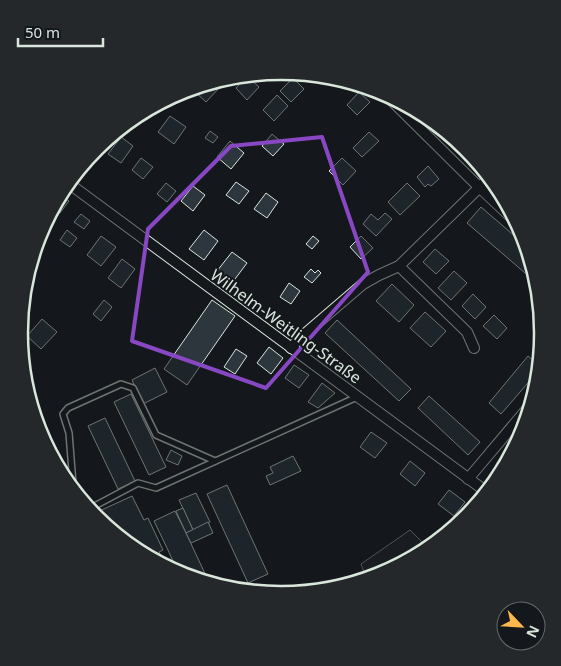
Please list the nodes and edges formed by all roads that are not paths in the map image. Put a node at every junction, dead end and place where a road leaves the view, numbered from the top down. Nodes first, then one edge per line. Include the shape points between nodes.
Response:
1 (402, 111) edge
2 (484, 183) edge
3 (74, 187) edge
4 (478, 188) junction
5 (501, 208) edge
6 (399, 266) junction
7 (291, 348) junction
8 (474, 348) dead end
9 (357, 397) junction
10 (518, 420) edge
11 (215, 461) junction
12 (72, 477) edge
13 (468, 479) junction
14 (481, 488) edge
15 (96, 506) edge

1 - 4 street
2 - 4 street
3 - 7 street, Wilhelm-Weitling-Straße
4 - 5 street
4 - 6 street
6 - 7 street via 363,284
6 - 8 street via 467,332
7 - 9 street, Wilhelm-Weitling-Straße
9 - 11 lane
9 - 13 street, Wilhelm-Weitling-Straße
10 - 13 street
11 - 12 lane via 156,435 133,388 121,384 68,408 64,414
11 - 15 lane via 156,488 138,483
13 - 14 street, Wilhelm-Weitling-Straße

